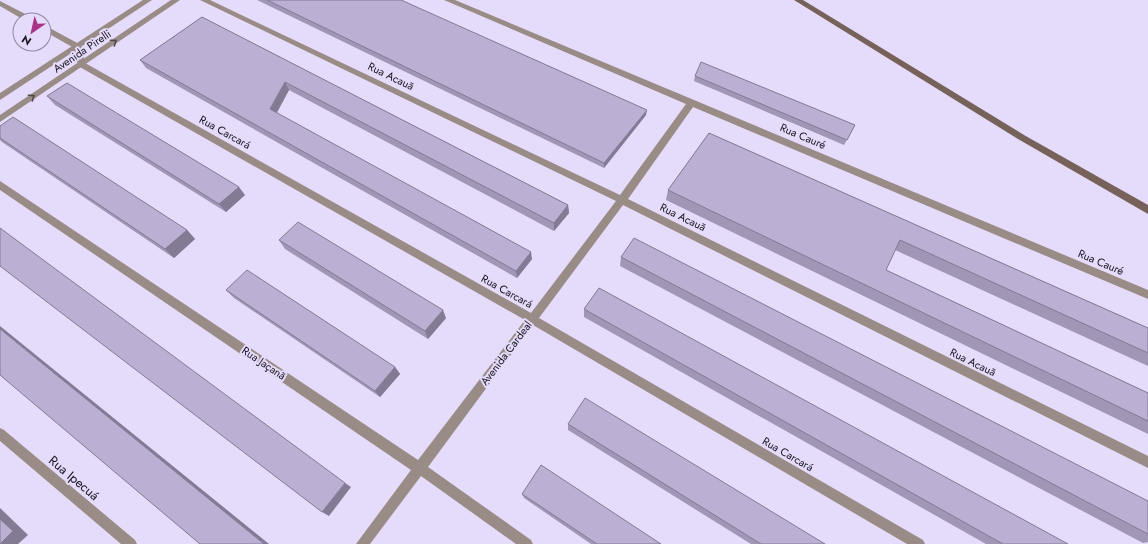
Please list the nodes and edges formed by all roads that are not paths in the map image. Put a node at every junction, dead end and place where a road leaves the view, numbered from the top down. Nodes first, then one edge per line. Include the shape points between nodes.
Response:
1 (148, 0) edge
2 (176, 0) edge
3 (204, 0) edge
4 (448, 0) edge
5 (798, 0) edge
6 (0, 3) edge
7 (16, 12) edge
8 (52, 32) edge
9 (78, 46) junction
10 (81, 64) junction
11 (0, 97) edge
12 (692, 102) junction
13 (0, 119) edge
14 (0, 185) edge
15 (622, 200) junction
16 (1148, 210) edge
17 (1148, 295) edge
18 (532, 319) junction
19 (0, 434) edge
20 (1148, 462) edge
21 (420, 468) junction
22 (131, 544) edge
23 (362, 544) edge
24 (527, 544) edge
25 (919, 544) edge

1 - 9 street, Avenida Pirelli
10 -> 2 street, Avenida Pirelli
3 - 15 street, Rua Acauã
4 - 12 street, Rua Cauré
5 - 16 main road via 1021,137
6 - 7 street
8 - 9 street
9 - 10 street
9 - 11 street, Avenida Pirelli
13 -> 10 street, Avenida Pirelli
10 - 18 street, Rua Carcará
12 - 15 street, Avenida Cardeal
12 - 17 street, Rua Cauré
14 - 21 street, Rua Jaçanã
15 - 18 street, Avenida Cardeal
15 - 20 street, Rua Acauã
18 - 21 street, Avenida Cardeal
18 - 25 street, Rua Carcará
19 - 22 street, Rua Ipecuá
21 - 23 street, Avenida Cardeal
21 - 24 street, Rua Jaçanã

